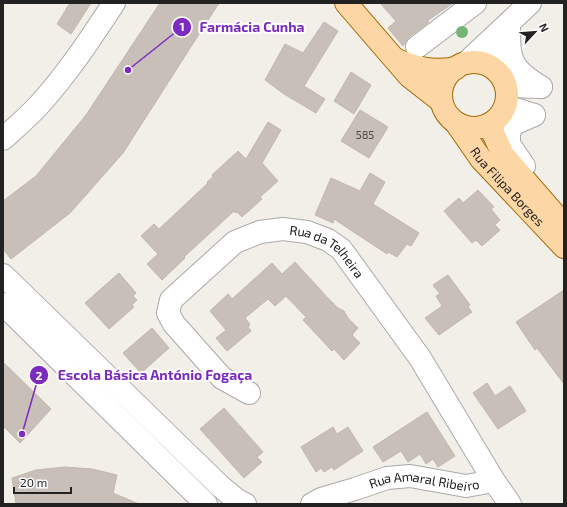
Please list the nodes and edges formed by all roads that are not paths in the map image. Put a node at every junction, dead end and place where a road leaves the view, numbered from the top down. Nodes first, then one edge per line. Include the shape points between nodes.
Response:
1 (114, 3) edge
2 (346, 3) edge
3 (475, 3) edge
4 (530, 3) edge
5 (509, 23) junction
6 (417, 47) dead end
7 (394, 59) junction
8 (461, 65) junction
9 (490, 66) junction
10 (441, 100) junction
11 (502, 105) junction
12 (456, 123) junction
13 (3, 138) edge
14 (564, 223) edge
15 (564, 247) edge
16 (3, 275) edge
17 (3, 304) edge
18 (249, 393) dead end
19 (494, 481) junction
20 (349, 497) edge
21 (206, 504) edge
22 (245, 504) edge
23 (312, 504) edge
24 (510, 504) edge

1 - 13 street via 56,85 38,106
2 - 7 main road
3 - 6 street
4 - 5 street
5 - 8 street
5 - 9 street
5 - 11 street via 512,62 520,73 541,87
7 - 8 main road via 426,69 439,70
7 - 10 main road via 408,76
8 - 9 main road via 476,62
8 - 10 main road via 449,74 444,82
9 - 11 main road via 501,76
10 - 12 main road via 447,115
11 - 12 main road via 483,127 464,127
11 - 14 main road, Rua Filipa Borges via 494,133 503,154
11 - 14 street via 534,115 514,124 509,132 509,144
12 - 15 main road, Rua Filipa Borges via 481,159
16 - 22 street via 220,486
17 - 21 street
18 - 19 street, Rua da Telheira via 222,378 174,324 168,313 171,300 235,242 260,232 283,229 307,232 328,240 341,249 420,358
19 - 20 street, Rua Amaral Ribeiro via 466,486 410,476 387,478
19 - 24 street, Rua da Telheira
20 - 23 street, Rua Amaral Ribeiro via 321,499

